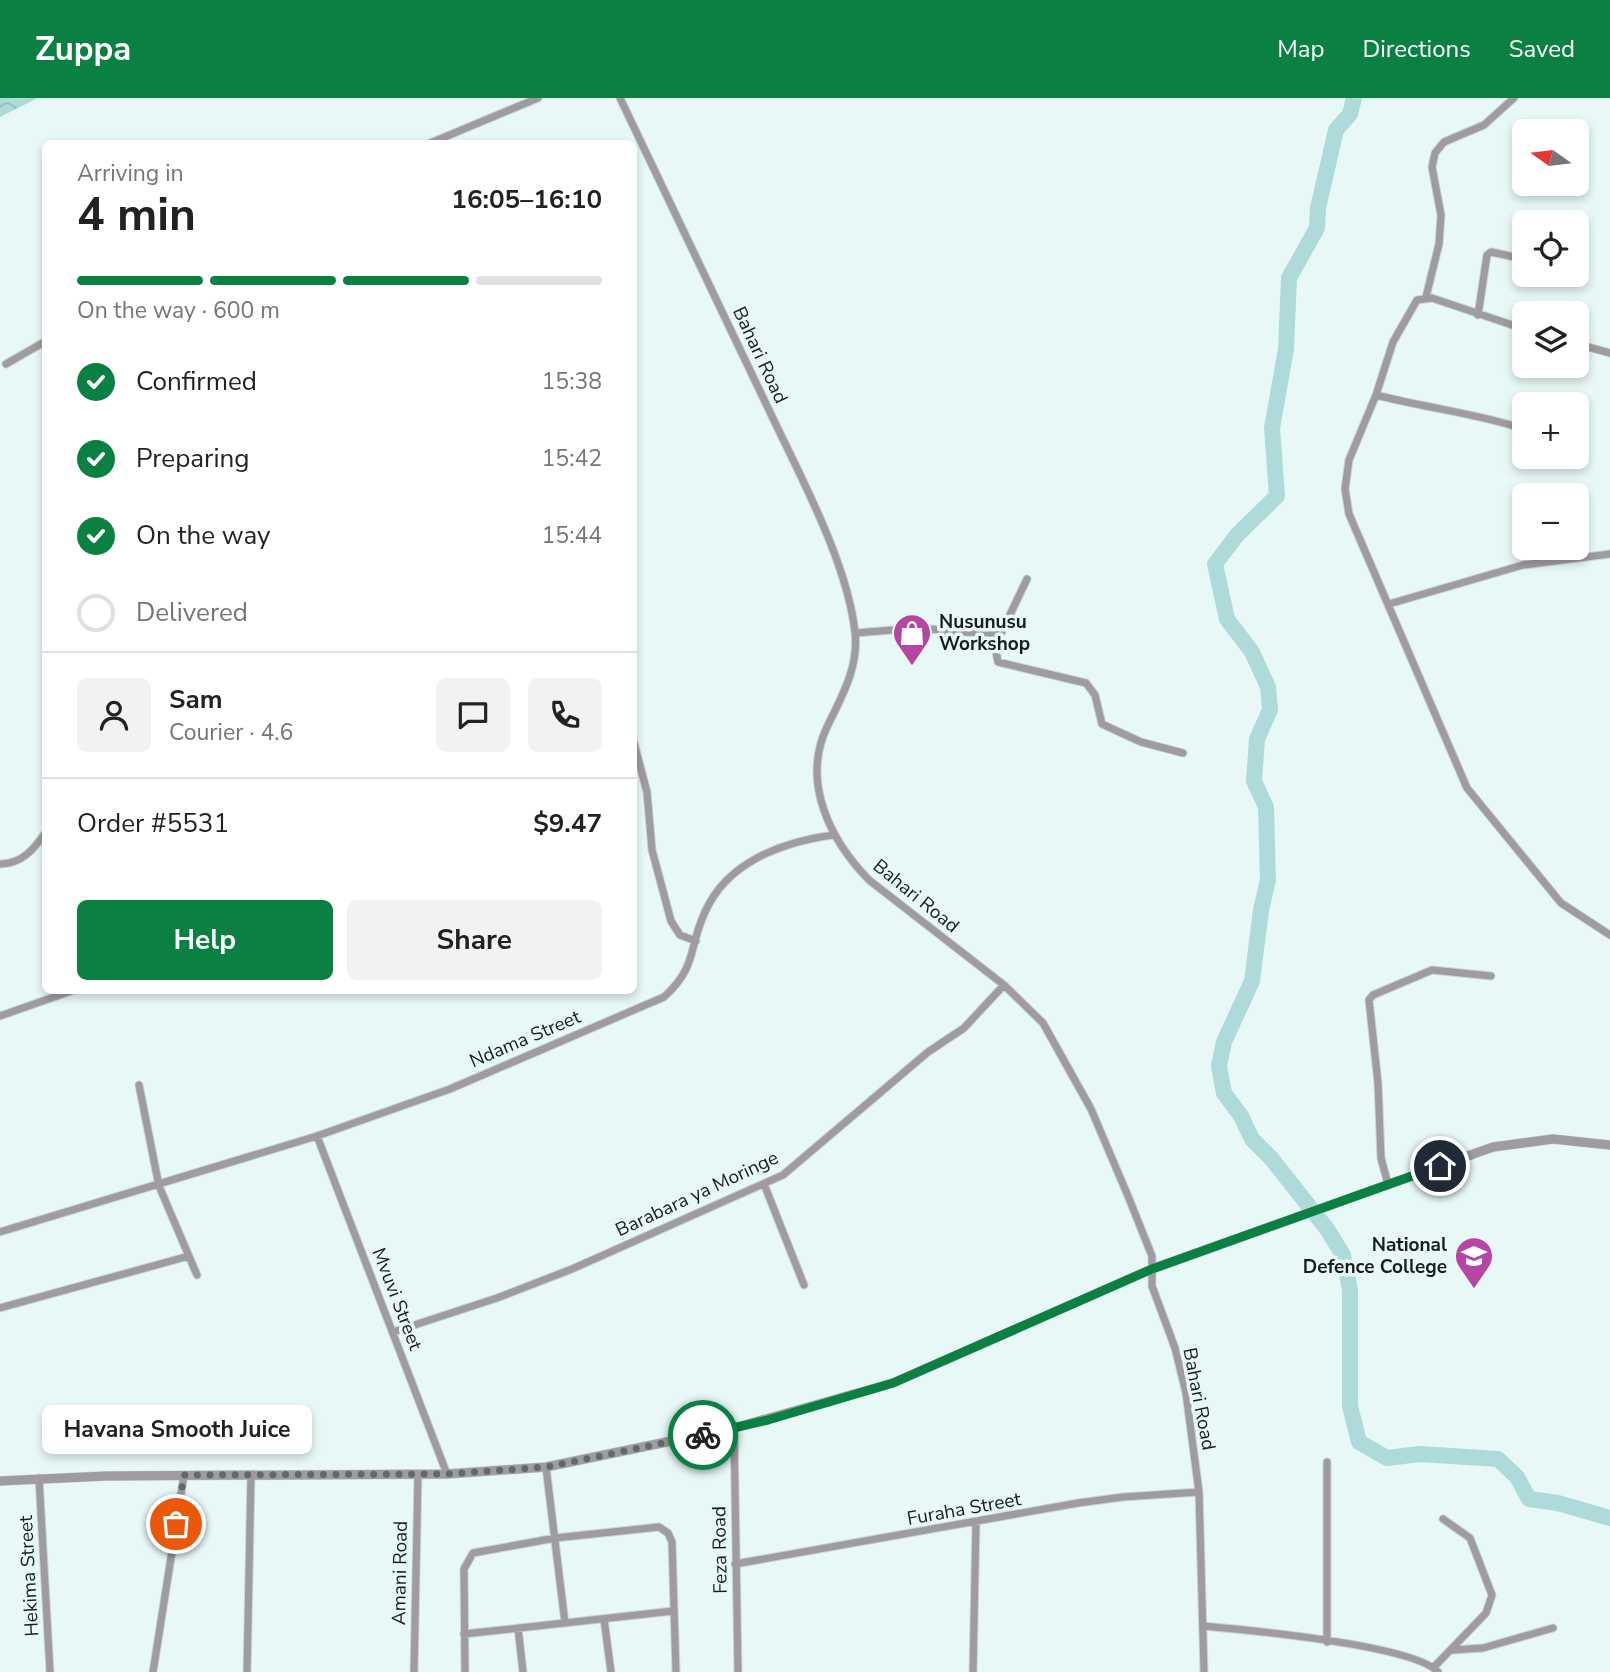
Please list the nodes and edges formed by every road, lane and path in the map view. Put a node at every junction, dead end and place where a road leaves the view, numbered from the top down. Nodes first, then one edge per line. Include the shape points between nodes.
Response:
1 (538, 98) edge
2 (620, 98) edge
3 (1514, 98) edge
4 (438, 140) edge
5 (1512, 256) edge
6 (1426, 297) junction
7 (1478, 316) junction
8 (1512, 326) edge
9 (42, 343) edge
10 (1589, 347) edge
11 (1610, 353) edge
12 (6, 364) dead end
13 (1376, 395) junction
14 (1512, 425) edge
15 (1610, 554) edge
16 (1027, 579) dead end
17 (1389, 604) junction
18 (855, 633) junction
19 (1000, 635) junction
20 (1183, 753) dead end
21 (637, 774) edge
22 (833, 835) junction
23 (42, 837) edge
24 (0, 864) edge
25 (1610, 935) edge
26 (696, 941) junction
27 (1491, 976) dead end
28 (1004, 985) junction
29 (63, 994) edge
30 (0, 1016) edge
31 (139, 1085) dead end
32 (317, 1136) junction
33 (1610, 1146) edge
34 (764, 1184) junction
35 (1388, 1184) junction
36 (159, 1186) junction
37 (0, 1232) edge
38 (189, 1255) junction
39 (1152, 1269) junction
40 (197, 1275) dead end
41 (804, 1285) dead end
42 (0, 1308) edge
43 (393, 1332) junction
44 (734, 1428) junction
45 (1327, 1462) dead end
46 (546, 1467) junction
47 (418, 1474) junction
48 (447, 1474) junction
49 (184, 1475) junction
50 (251, 1475) junction
51 (39, 1478) junction
52 (0, 1481) edge
53 (1199, 1492) junction
54 (1443, 1520) dead end
55 (976, 1523) junction
56 (555, 1538) junction
57 (735, 1564) junction
58 (673, 1611) junction
59 (604, 1619) junction
60 (565, 1623) junction
61 (1204, 1626) junction
62 (518, 1628) junction
63 (1553, 1628) dead end
64 (464, 1634) junction
65 (1326, 1642) junction
66 (1453, 1650) junction
67 (1436, 1670) edge
68 (50, 1672) edge
69 (153, 1672) edge
70 (247, 1672) edge
71 (414, 1672) edge
72 (465, 1672) edge
73 (523, 1672) edge
74 (611, 1672) edge
75 (676, 1672) edge
76 (738, 1672) edge
77 (973, 1672) edge
78 (1204, 1672) edge

1 - 4 street
2 - 18 street, Bahari Road via 812,502 841,575
3 - 6 street via 1485,125 1444,142 1435,153 1432,167 1441,215
5 - 7 street via 1487,255
6 - 7 street
6 - 13 street via 1413,304 1393,342
7 - 8 street
9 - 12 street
10 - 11 street
13 - 14 street
13 - 17 street via 1349,460 1345,489 1349,514
15 - 17 street via 1523,565
16 - 19 street
17 - 25 street via 1425,696 1479,806 1561,903
18 - 19 street via 918,628
18 - 22 street, Bahari Road via 853,669 826,730 817,776
19 - 20 street via 994,652 1002,665 1086,683 1095,695 1102,724 1141,743
21 - 26 street via 647,792 652,850 671,921 680,935
22 - 26 street, Ndama Street via 799,842 740,867 719,887 704,913
22 - 28 street, Bahari Road via 869,880
23 - 24 street via 27,855
26 - 32 street, Ndama Street via 680,982 664,997 450,1089
27 - 35 street via 1432,970 1369,1000 1381,1157
28 - 34 street, Barabara ya Moringe via 964,1028 928,1052 783,1175
28 - 39 street, Bahari Road via 1043,1023 1061,1051 1128,1196 1152,1256
29 - 30 street
31 - 36 street
32 - 36 street, Ndama Street
32 - 43 street, Mvuvi Street
33 - 35 street via 1553,1139 1493,1147
34 - 41 street
34 - 43 street, Barabara ya Moringe via 572,1269
35 - 39 street
36 - 37 street, Ndama Street
36 - 38 street
38 - 40 street
38 - 42 street
39 - 44 street via 893,1383
39 - 53 street, Bahari Road via 1152,1286 1186,1392
43 - 48 street, Mvuvi Street
44 - 46 street
44 - 57 street, Feza Road
45 - 65 street
46 - 48 street
46 - 56 street
47 - 48 street
47 - 50 street
47 - 71 street, Amani Road
49 - 50 street
49 - 51 street
49 - 69 street
50 - 70 street
51 - 52 street
51 - 68 street, Hekima Street
53 - 55 street, Furaha Street via 1122,1497
53 - 61 street, Bahari Road
54 - 66 street via 1470,1538 1492,1595 1486,1613
55 - 57 street, Furaha Street
55 - 77 street
56 - 58 street via 664,1529 672,1542
56 - 60 street
56 - 64 street via 478,1550 468,1558
57 - 76 street, Feza Road
58 - 59 street
58 - 75 street
59 - 60 street
59 - 74 street
60 - 62 street
61 - 65 street
61 - 78 street, Bahari Road
62 - 64 street
62 - 73 street
63 - 66 street via 1483,1648
64 - 72 street
65 - 67 street via 1366,1647
66 - 67 street

